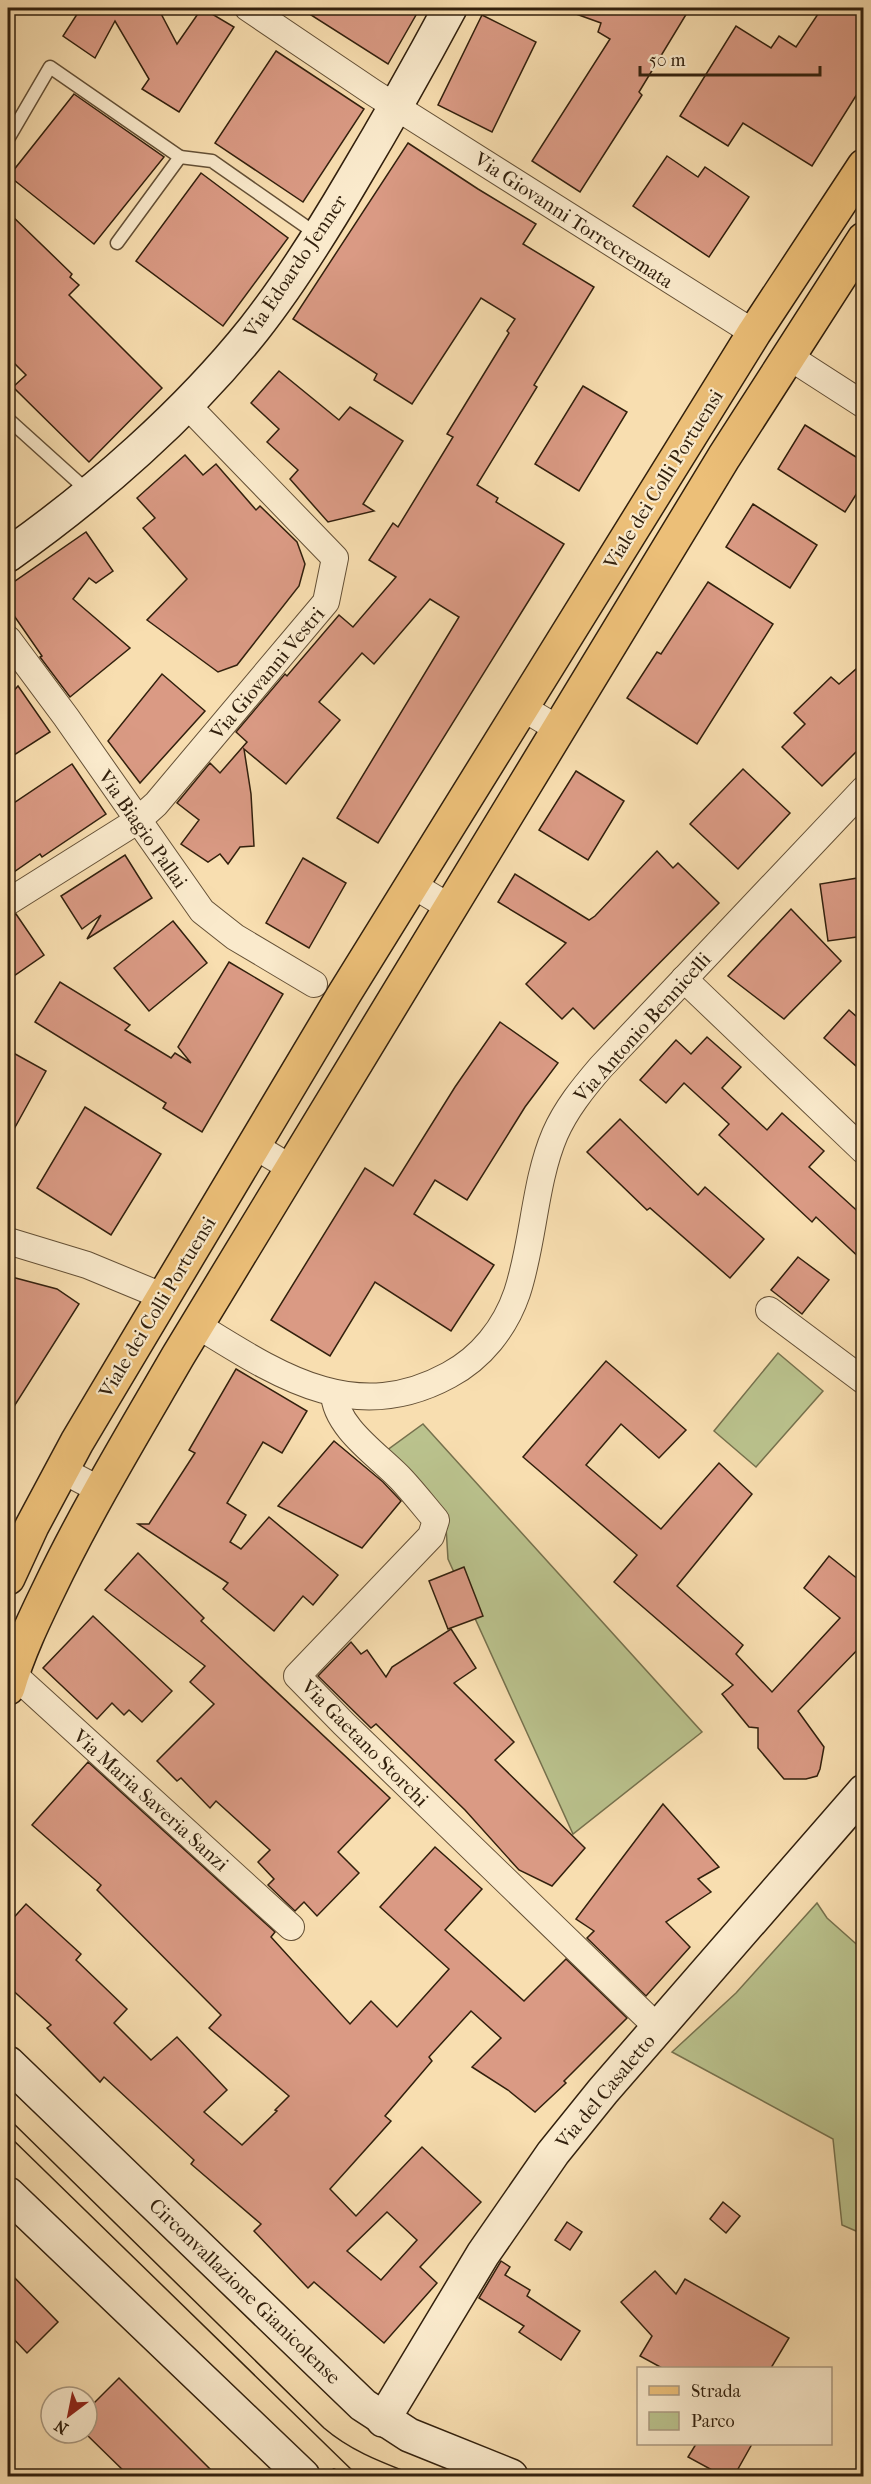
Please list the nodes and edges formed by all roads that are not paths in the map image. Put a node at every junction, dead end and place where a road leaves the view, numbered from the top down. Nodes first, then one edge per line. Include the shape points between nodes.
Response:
1 (248, 8) edge
2 (450, 8) edge
3 (396, 106) junction
4 (8, 139) edge
5 (180, 157) junction
6 (864, 166) edge
7 (320, 235) junction
8 (864, 239) edge
9 (117, 243) dead end
10 (807, 252) junction
11 (841, 274) junction
12 (754, 333) junction
13 (788, 356) junction
14 (186, 404) junction
15 (864, 405) edge
16 (8, 419) edge
17 (90, 493) junction
18 (8, 555) edge
19 (8, 639) edge
20 (523, 708) junction
21 (560, 730) junction
22 (864, 789) edge
23 (137, 821) junction
24 (411, 884) junction
25 (8, 902) edge
26 (451, 908) junction
27 (684, 979) junction
28 (314, 984) dead end
29 (253, 1145) junction
30 (864, 1151) edge
31 (291, 1168) junction
32 (8, 1241) edge
33 (162, 1296) junction
34 (769, 1310) dead end
35 (197, 1325) junction
36 (864, 1381) edge
37 (334, 1393) junction
38 (62, 1470) junction
39 (100, 1490) junction
40 (8, 1578) edge
41 (10, 1680) edge
42 (864, 1791) edge
43 (291, 1927) dead end
44 (652, 2022) dead end
45 (8, 2063) edge
46 (8, 2194) edge
47 (383, 2420) junction
48 (303, 2476) edge
49 (511, 2476) edge

1 - 3 street, Via Giovanni Torrecremata
2 - 3 street, Via Edoardo Jenner
3 - 7 street, Via Edoardo Jenner
3 - 12 street, Via Giovanni Torrecremata
4 - 5 lane via 50,67
5 - 7 lane via 212,162
5 - 9 lane
6 - 10 main road, Viale dei Colli Portuensi
7 - 14 street, Via Edoardo Jenner via 253,330
8 - 11 main road, Viale dei Colli Portuensi
10 - 11 street
10 - 12 main road, Viale dei Colli Portuensi
11 - 13 main road, Viale dei Colli Portuensi
12 - 20 main road, Viale dei Colli Portuensi
13 - 15 street
13 - 21 main road, Viale dei Colli Portuensi
14 - 17 street, Via Edoardo Jenner
14 - 23 street, Via Giovanni Vestri via 335,558 326,602 170,790
16 - 17 lane
17 - 18 street, Via Edoardo Jenner
19 - 23 street, Via Biagio Pallai
20 - 21 street
20 - 24 main road, Viale dei Colli Portuensi
21 - 26 main road, Viale dei Colli Portuensi
22 - 27 street, Via Antonio Bennicelli
23 - 25 street, Via Giovanni Vestri
23 - 28 street, Via Biagio Pallai via 202,911 235,937
24 - 26 street
24 - 29 main road, Viale dei Colli Portuensi
26 - 31 main road, Viale dei Colli Portuensi
27 - 30 street
27 - 37 street, Via Antonio Bennicelli via 588,1082 564,1116 549,1152 517,1294 489,1343 466,1365 418,1390 387,1398
29 - 31 street
29 - 33 main road, Viale dei Colli Portuensi
31 - 35 main road, Viale dei Colli Portuensi
32 - 33 street via 87,1265
33 - 38 main road, Viale dei Colli Portuensi
34 - 36 street
35 - 37 street, Via Antonio Bennicelli via 301,1383
35 - 39 main road, Viale dei Colli Portuensi
37 - 44 street, Via Gaetano Storchi via 336,1407 348,1426 402,1480 436,1520 436,1525 431,1536 297,1676
38 - 39 street
38 - 40 main road, Viale dei Colli Portuensi
39 - 41 main road, Viale dei Colli Portuensi via 49,1589
41 - 43 street, Via Maria Saveria Sanzi
42 - 47 street, Via del Casaletto via 553,2153 483,2254
45 - 47 street, Circonvallazione Gianicolense via 347,2390
46 - 48 street
47 - 49 street, Circonvallazione Gianicolense via 428,2444

